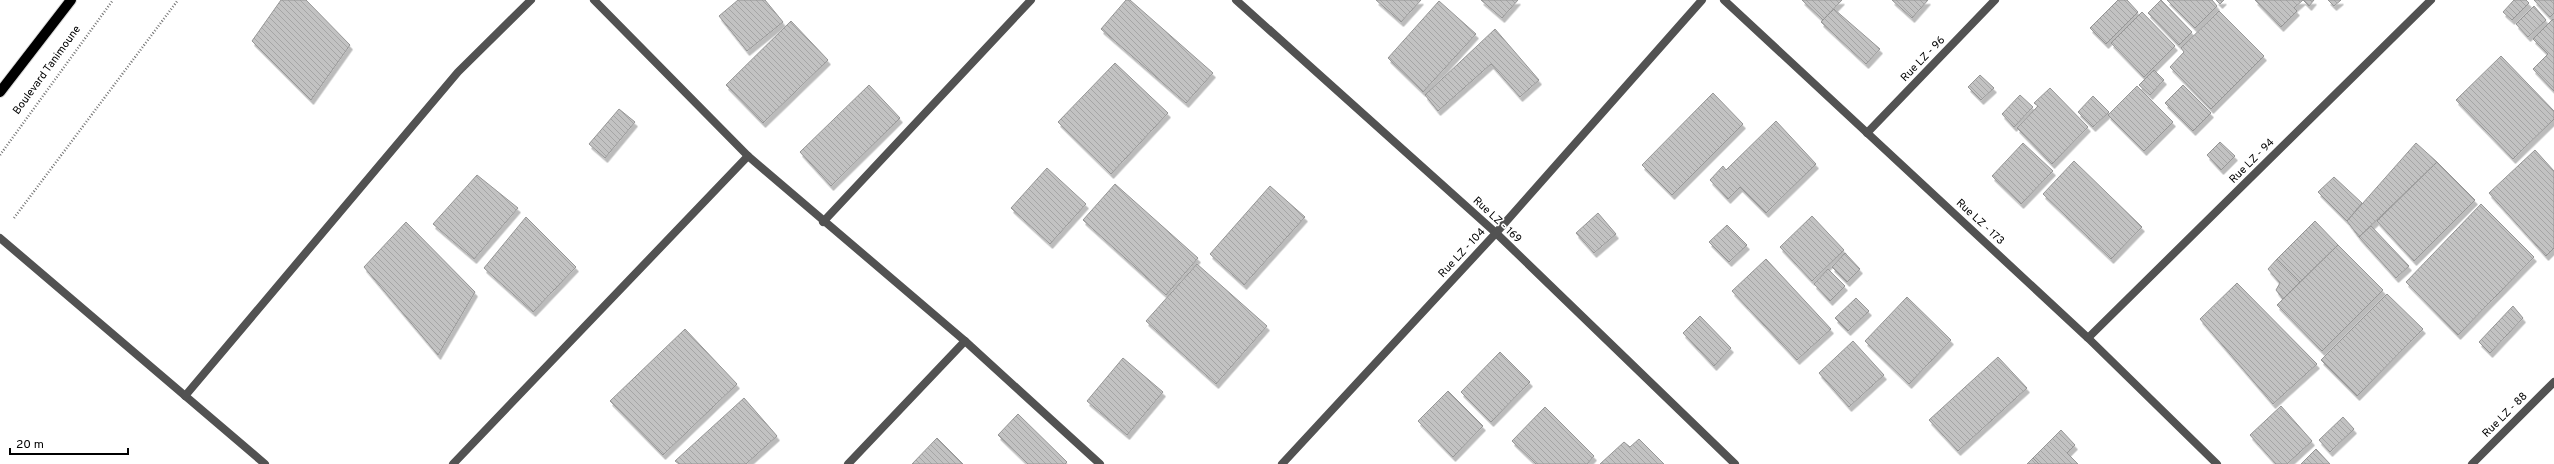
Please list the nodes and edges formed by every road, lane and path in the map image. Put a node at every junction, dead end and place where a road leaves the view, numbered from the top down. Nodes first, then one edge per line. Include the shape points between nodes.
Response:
1 (71, 0) edge
2 (113, 0) edge
3 (178, 0) edge
4 (531, 0) edge
5 (594, 0) edge
6 (1031, 0) edge
7 (1236, 0) edge
8 (1702, 0) edge
9 (1724, 0) edge
10 (1995, 0) edge
11 (2431, 0) edge
12 (0, 92) edge
13 (1867, 133) junction
14 (0, 155) edge
15 (748, 156) junction
16 (823, 222) junction
17 (10, 223) dead end
18 (1496, 233) junction
19 (0, 238) edge
20 (2088, 338) junction
21 (965, 340) junction
22 (2554, 382) edge
23 (185, 396) junction
24 (1287, 462) edge
25 (265, 464) edge
26 (453, 464) edge
27 (848, 464) edge
28 (1100, 464) edge
29 (1735, 464) edge
30 (2217, 464) edge
31 (2472, 464) edge

1 - 12 main road, Boulevard Tanimoune
2 - 14 path, Boulevard Tanimoune
3 - 17 path
4 - 23 street via 458,72
5 - 15 street
6 - 16 street
7 - 18 street, Rue LZ - 169
8 - 18 street, Rue LZ - 104
9 - 13 street, Rue LZ - 173
10 - 13 street, Rue LZ - 96
11 - 20 street, Rue LZ - 94
13 - 20 street, Rue LZ - 173
15 - 16 street
15 - 26 street
16 - 21 street
18 - 24 street, Rue LZ - 104
18 - 29 street, Rue LZ - 169
19 - 23 street
20 - 30 street, Rue LZ - 173
21 - 27 street
21 - 28 street
22 - 31 street, Rue LZ - 88
23 - 25 street

